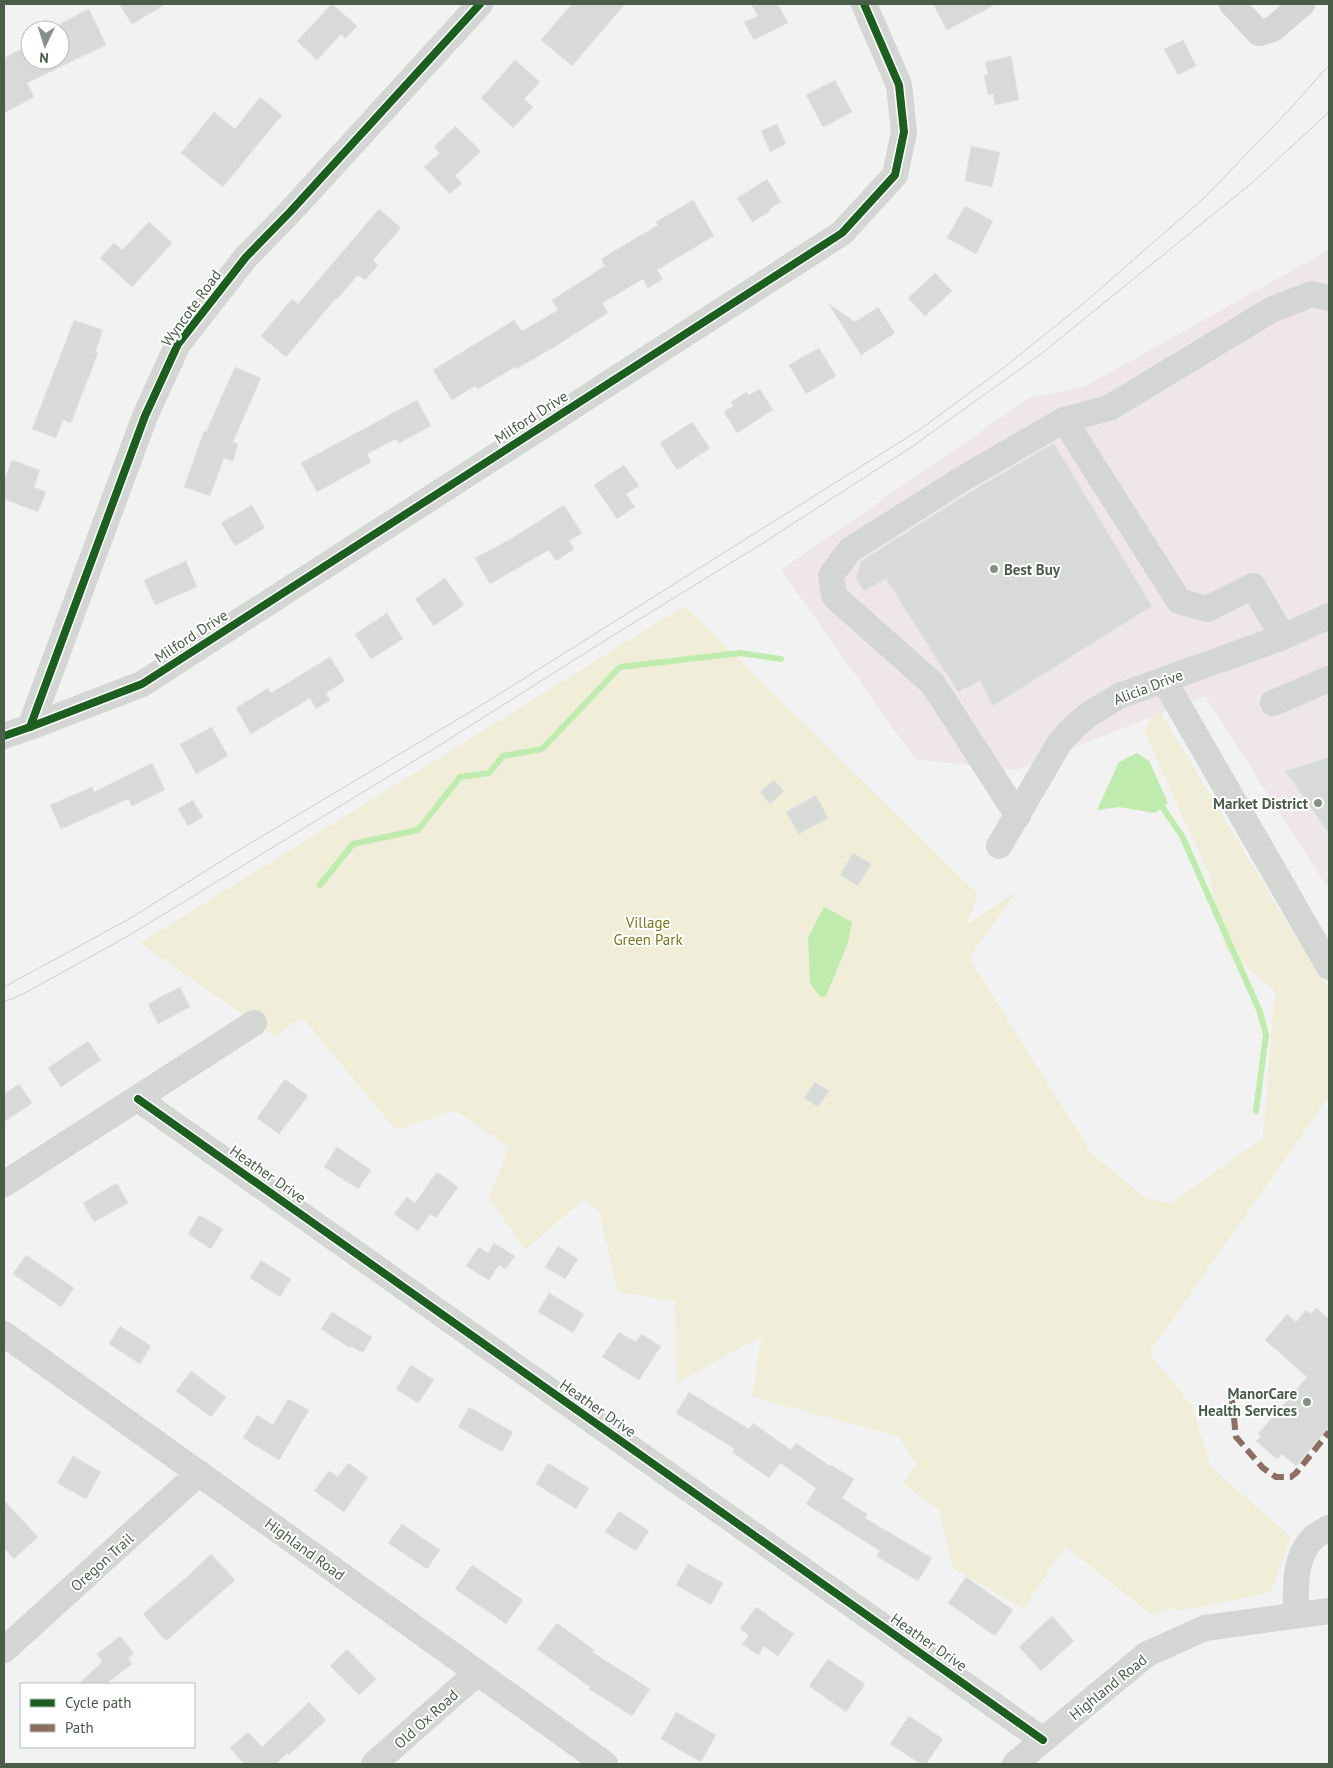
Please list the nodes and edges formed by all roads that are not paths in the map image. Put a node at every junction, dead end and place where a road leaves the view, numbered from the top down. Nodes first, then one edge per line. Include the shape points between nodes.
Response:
1 (480, 4) edge
2 (864, 4) edge
3 (1232, 4) edge
4 (1302, 4) edge
5 (1329, 298) edge
6 (1064, 420) junction
7 (1329, 616) edge
8 (1283, 637) junction
9 (1329, 679) edge
10 (1164, 680) junction
11 (1273, 703) dead end
12 (30, 728) junction
13 (4, 736) edge
14 (1018, 816) junction
15 (999, 846) dead end
16 (1329, 967) edge
17 (254, 1023) dead end
18 (138, 1099) junction
19 (4, 1184) edge
20 (4, 1334) edge
21 (199, 1473) junction
22 (1329, 1528) edge
23 (1329, 1611) edge
24 (1296, 1615) junction
25 (4, 1650) edge
26 (477, 1673) junction
27 (1042, 1740) junction
28 (374, 1764) edge
29 (605, 1764) edge
30 (1016, 1764) edge

1 - 12 street, Wyncote Road via 246,257 178,344 145,416
2 - 12 street, Milford Drive via 899,85 904,132 895,176 842,232 142,684
3 - 4 street via 1259,32 1273,29
5 - 6 street via 1312,294 1273,309 1109,408
6 - 8 street via 1179,601 1207,609 1253,586
6 - 14 street via 962,479 850,550 831,575 834,596 933,684
7 - 8 street, Alicia Drive
8 - 10 street, Alicia Drive
9 - 11 street
10 - 14 street, Alicia Drive via 1112,700 1074,727 1060,742
10 - 16 street
12 - 13 street, Milford Drive
14 - 15 street, Alicia Drive
17 - 18 street
18 - 19 street
18 - 27 street, Heather Drive
20 - 21 street, Highland Road
21 - 25 street, Oregon Trail
21 - 26 street, Highland Road
22 - 24 street via 1313,1538 1301,1557 1296,1585
23 - 24 street, Highland Road
24 - 27 street, Highland Road via 1205,1628 1147,1654
26 - 28 street, Old Ox Road
26 - 29 street, Highland Road
27 - 30 street, Highland Road

